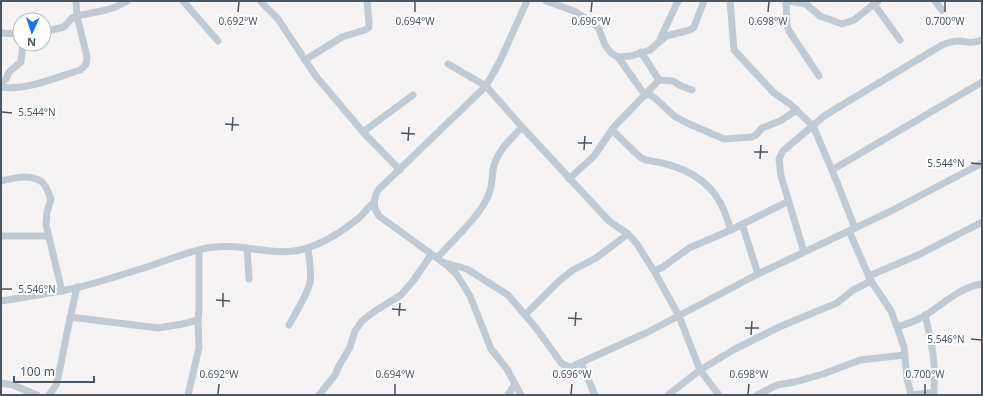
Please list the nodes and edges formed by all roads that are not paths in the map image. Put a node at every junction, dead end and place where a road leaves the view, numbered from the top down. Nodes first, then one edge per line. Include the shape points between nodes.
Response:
1 (76, 1) edge
2 (127, 1) edge
3 (183, 1) edge
4 (260, 1) edge
5 (367, 1) edge
6 (526, 1) edge
7 (546, 1) edge
8 (678, 1) edge
9 (704, 1) edge
10 (730, 1) edge
11 (786, 1) edge
12 (789, 1) edge
13 (935, 1) edge
14 (876, 2) edge
15 (942, 10) dead end
16 (77, 16) junction
17 (52, 30) edge
18 (1, 33) edge
19 (12, 34) edge
20 (900, 40) dead end
21 (982, 40) edge
22 (218, 41) dead end
23 (658, 43) junction
24 (22, 52) edge
25 (641, 52) junction
26 (618, 57) junction
27 (305, 60) junction
28 (448, 64) dead end
29 (819, 76) dead end
30 (659, 80) junction
31 (982, 82) edge
32 (1, 84) edge
33 (486, 86) junction
34 (1, 87) edge
35 (692, 90) dead end
36 (413, 95) dead end
37 (646, 95) junction
38 (796, 110) junction
39 (813, 126) junction
40 (522, 127) junction
41 (612, 130) junction
42 (363, 132) junction
43 (982, 163) edge
44 (400, 170) junction
45 (832, 170) junction
46 (569, 179) junction
47 (1, 181) edge
48 (788, 202) junction
49 (374, 203) junction
50 (982, 222) edge
51 (742, 224) junction
52 (852, 229) junction
53 (731, 230) junction
54 (628, 234) junction
55 (1, 236) edge
56 (48, 236) junction
57 (247, 248) junction
58 (308, 248) junction
59 (199, 250) junction
60 (804, 252) junction
61 (437, 258) junction
62 (654, 271) junction
63 (758, 274) junction
64 (870, 278) junction
65 (249, 279) dead end
66 (982, 284) edge
67 (77, 287) junction
68 (62, 291) junction
69 (1, 301) edge
70 (525, 315) junction
71 (925, 315) junction
72 (679, 316) junction
73 (70, 317) junction
74 (198, 320) junction
75 (289, 325) dead end
76 (897, 327) junction
77 (905, 356) junction
78 (581, 363) junction
79 (700, 370) junction
80 (1, 383) edge
81 (515, 384) junction
82 (37, 395) edge
83 (49, 395) edge
84 (188, 395) edge
85 (319, 395) edge
86 (508, 395) edge
87 (521, 395) edge
88 (595, 395) edge
89 (668, 395) edge
90 (719, 395) edge
91 (757, 395) edge
92 (911, 395) edge

1 - 16 street
2 - 16 street via 116,7
3 - 22 street
4 - 27 street via 278,19
5 - 27 street via 369,27 366,30 342,37
6 - 33 street
7 - 26 street via 592,22 599,29 605,45
8 - 23 street
9 - 23 street via 694,27 666,36
10 - 38 street via 734,50 774,93
11 - 29 street via 789,31
12 - 14 street via 806,4 820,16 842,24 854,20
13 - 15 street
14 - 20 street
16 - 17 street via 64,27
16 - 34 street via 87,57 84,67 38,83 11,88
18 - 19 street
21 - 39 street via 942,45 837,108
23 - 25 street via 650,50
24 - 32 street via 21,62 9,72
25 - 26 street
25 - 30 street
26 - 37 street
27 - 42 street
28 - 33 street
30 - 35 street via 673,81
30 - 37 street
31 - 45 street
33 - 40 street
33 - 44 street
36 - 42 street
37 - 38 street via 655,98 674,116 724,139 756,135 762,128 780,121
37 - 41 street
38 - 39 street
39 - 45 street
39 - 48 street via 782,151 779,159 780,176
40 - 46 street
40 - 61 street via 496,158 489,194 476,215
41 - 46 street via 594,156
41 - 53 street via 641,158 679,168 695,175 707,185 721,204
42 - 44 street
43 - 52 street
44 - 49 street via 378,190
45 - 52 street
46 - 54 street via 609,221
47 - 56 street via 17,177 31,178 43,183 51,199 47,212
48 - 51 street
48 - 60 street
49 - 58 street via 343,230
49 - 61 street via 379,216
50 - 64 street
51 - 53 street
51 - 63 street
52 - 60 street
52 - 64 street
53 - 62 street via 689,248
54 - 62 street via 642,250
54 - 70 street via 559,281
55 - 56 street
56 - 68 street
57 - 58 street via 293,251
57 - 59 street via 222,246
57 - 65 street
58 - 75 street via 310,282
59 - 67 street
59 - 74 street
60 - 63 street
61 - 70 street via 467,268 508,295
61 - 81 street via 453,270 467,290 491,349
61 - 85 street via 401,296 362,321 335,375
62 - 72 street
63 - 72 street
64 - 76 street via 891,311
64 - 79 street via 837,303 779,327
66 - 71 street via 963,290
67 - 68 street
67 - 73 street
68 - 69 street
70 - 78 street via 562,364 571,367
71 - 76 street
71 - 92 street via 932,346 934,392
72 - 78 street
72 - 79 street
73 - 74 street via 158,328
73 - 83 street via 58,378
74 - 84 street via 199,348
76 - 77 street
77 - 91 street via 860,360 822,374 777,385
77 - 92 street
78 - 88 street
79 - 89 street
79 - 90 street
80 - 82 street
81 - 86 street
81 - 87 street

